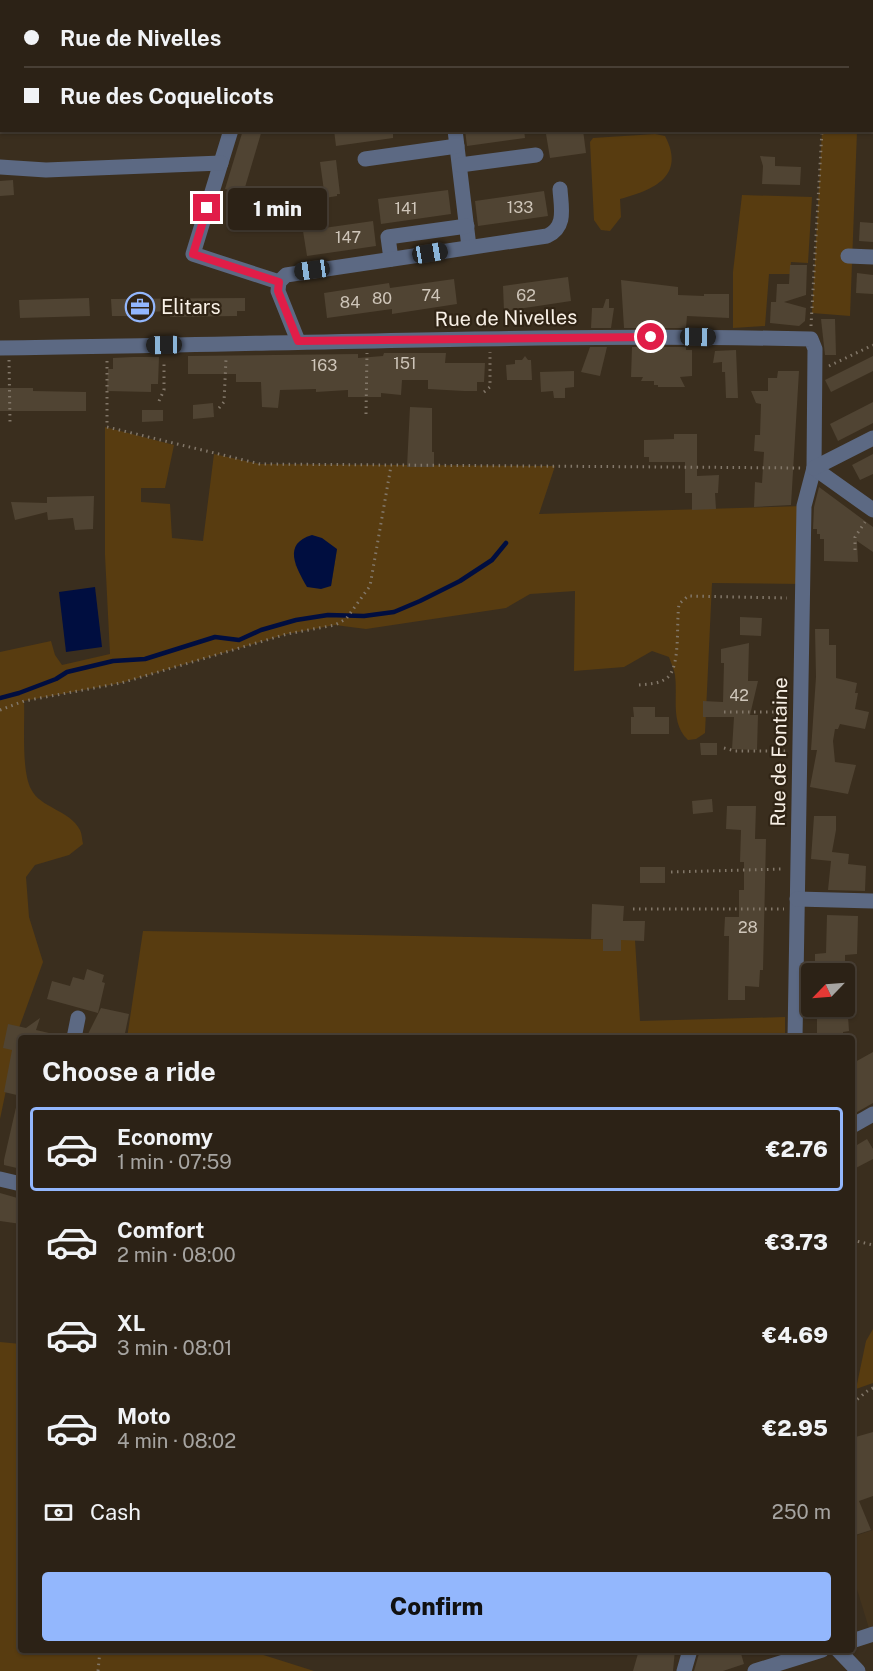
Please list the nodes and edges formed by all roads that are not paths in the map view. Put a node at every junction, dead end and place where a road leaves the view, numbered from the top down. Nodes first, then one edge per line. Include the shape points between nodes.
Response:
1 (230, 132) edge
2 (456, 138) edge
3 (536, 155) dead end
4 (365, 159) dead end
5 (220, 163) junction
6 (460, 165) junction
7 (0, 167) edge
8 (560, 189) dead end
9 (467, 226) junction
10 (469, 247) junction
11 (848, 256) dead end
12 (873, 257) edge
13 (391, 259) junction
14 (279, 282) junction
15 (298, 341) junction
16 (4, 348) edge
17 (873, 438) edge
18 (814, 468) junction
19 (870, 515) edge
20 (873, 901) edge
21 (797, 904) junction
22 (78, 1018) dead end
23 (75, 1035) edge
24 (795, 1035) edge
25 (873, 1114) edge
26 (855, 1124) edge
27 (0, 1179) edge
28 (18, 1183) edge
29 (873, 1634) edge
30 (855, 1640) edge
31 (689, 1653) edge
32 (813, 1653) edge
33 (841, 1653) edge
34 (684, 1671) edge
35 (756, 1671) edge
36 (858, 1671) edge

1 - 5 street
2 - 4 street
2 - 6 street
3 - 6 street
5 - 7 street via 46,170
5 - 14 street via 193,254
6 - 9 street
8 - 10 street via 561,219 554,233
9 - 10 street
9 - 13 street via 388,237
10 - 13 street
11 - 12 street
13 - 14 street via 292,273
14 - 15 street via 278,291
15 - 16 street, Rue de Nivelles
15 - 18 street, Rue de Nivelles via 811,339 815,350
17 - 18 street
18 - 19 street
18 - 21 street, Rue de Fontaine via 804,506
20 - 21 street
21 - 24 street, Rue de Fontaine
22 - 23 street
25 - 26 street
27 - 28 street
29 - 30 street
31 - 34 street
32 - 35 street
33 - 36 street

